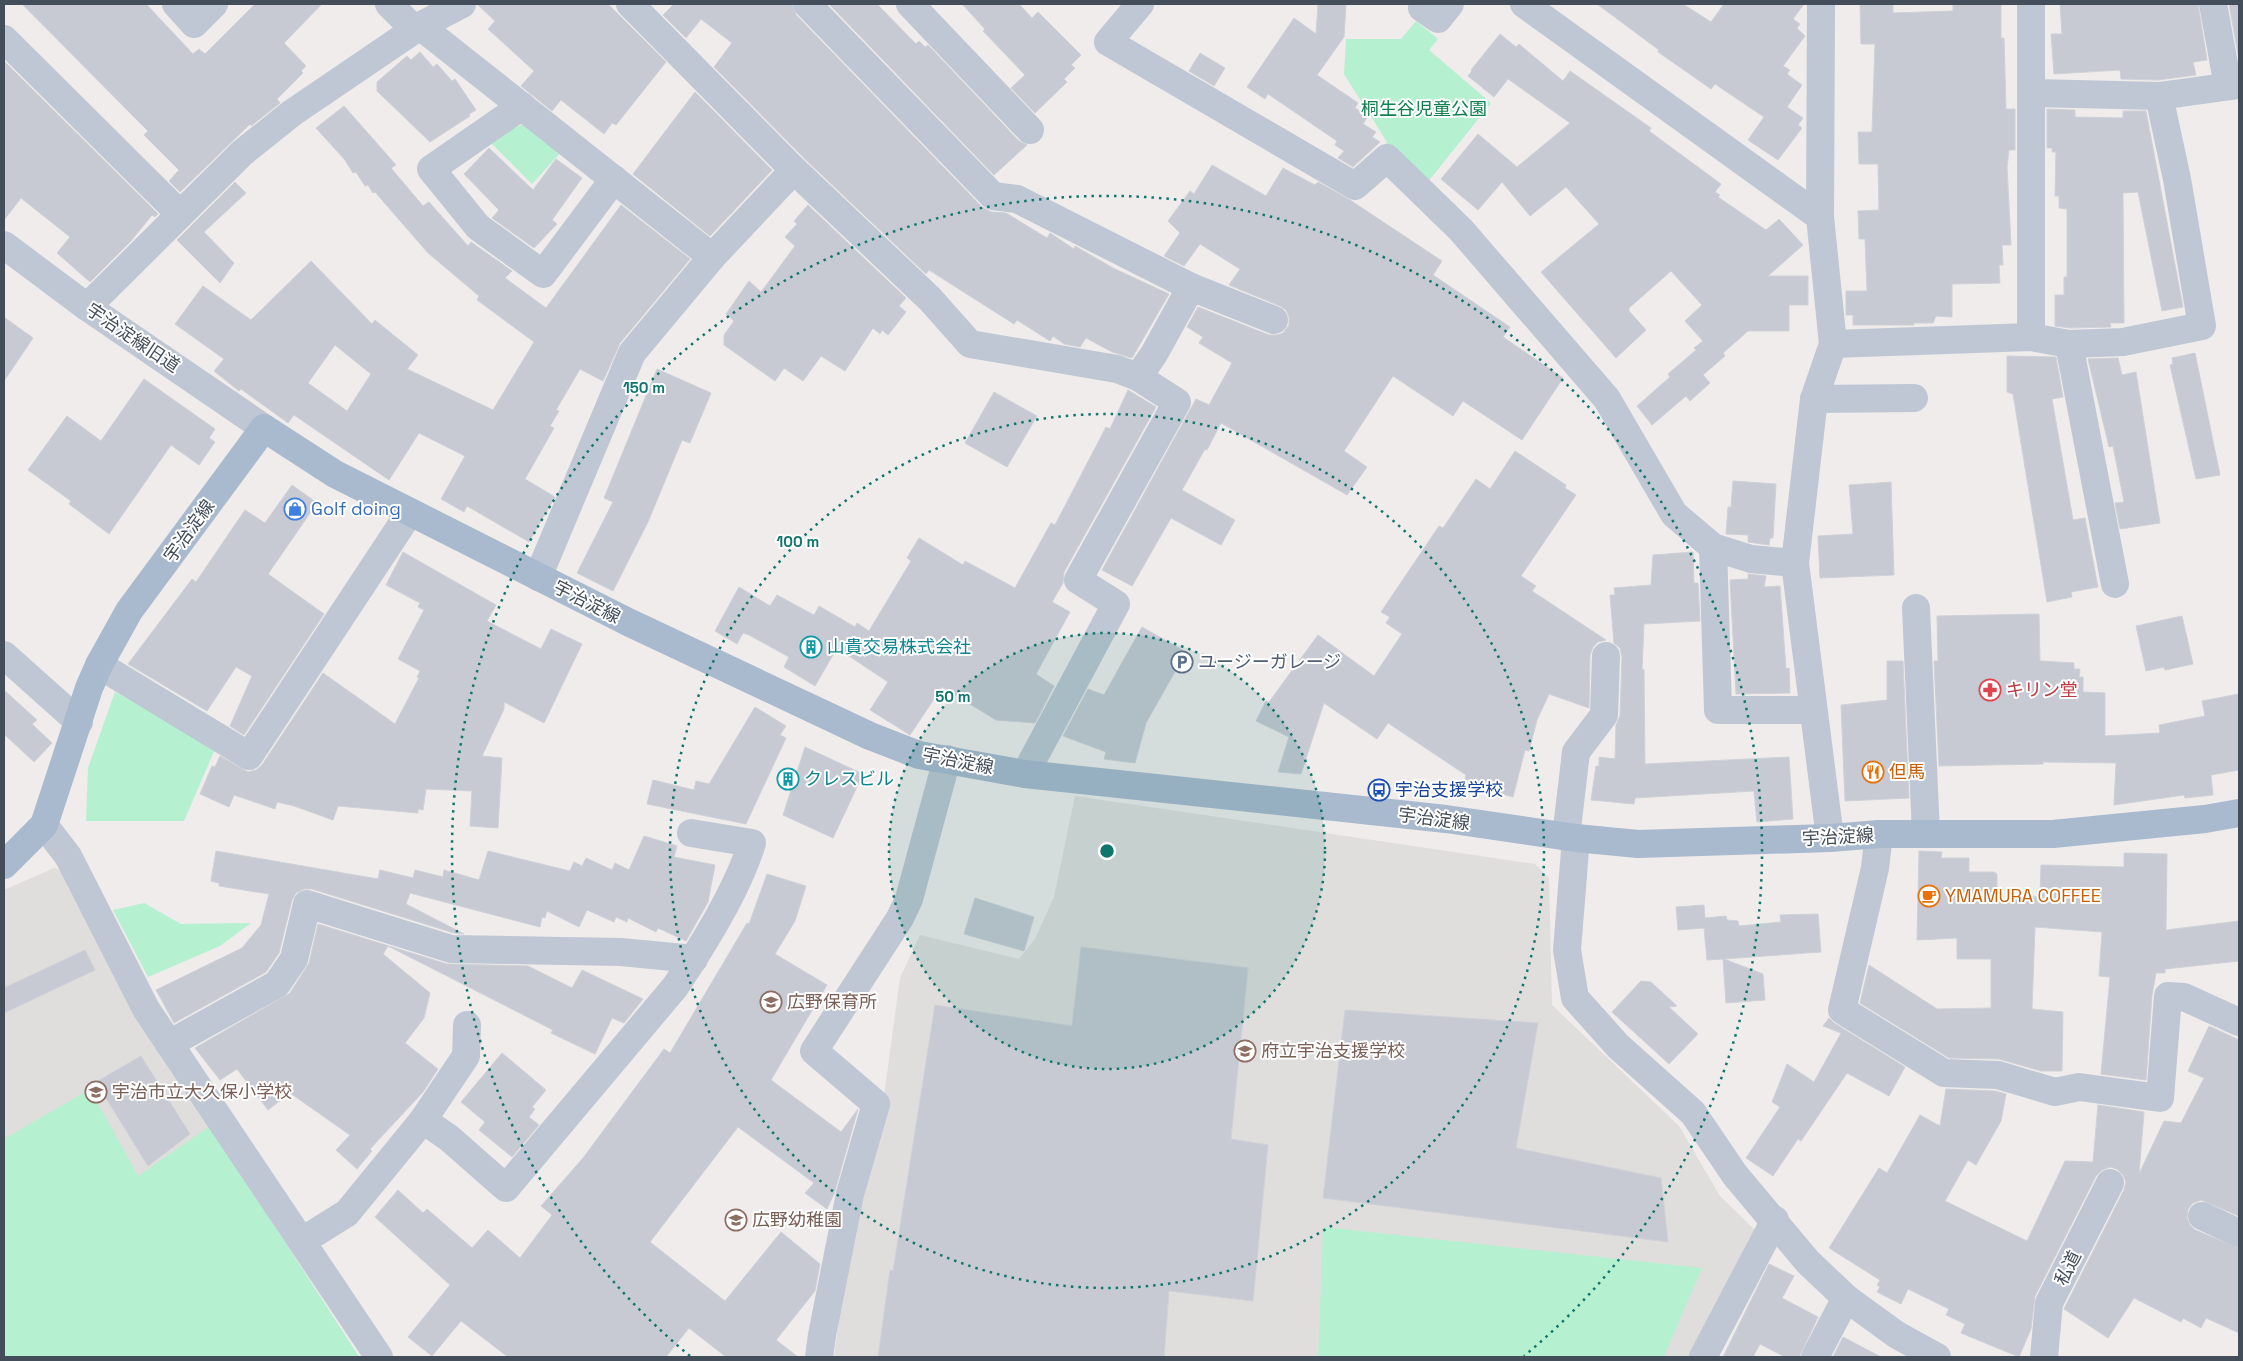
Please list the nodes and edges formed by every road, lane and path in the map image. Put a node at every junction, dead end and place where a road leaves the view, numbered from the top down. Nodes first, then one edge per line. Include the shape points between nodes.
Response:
1 (176, 4) edge
2 (214, 4) edge
3 (389, 4) edge
4 (462, 4) edge
5 (630, 4) edge
6 (807, 4) edge
7 (910, 4) edge
8 (1140, 4) edge
9 (1422, 4) edge
10 (1450, 4) edge
11 (1524, 4) edge
12 (1822, 4) edge
13 (2031, 4) edge
14 (2213, 4) edge
15 (418, 28) junction
16 (4, 39) edge
17 (2234, 86) edge
18 (2033, 93) junction
19 (2158, 96) junction
20 (522, 106) junction
21 (1030, 130) dead end
22 (794, 170) junction
23 (614, 179) junction
24 (180, 214) junction
25 (1820, 217) junction
26 (4, 245) edge
27 (712, 257) junction
28 (1191, 287) junction
29 (87, 307) junction
30 (1274, 320) dead end
31 (2031, 337) junction
32 (1833, 344) junction
33 (2069, 344) junction
34 (1138, 377) junction
35 (1914, 398) dead end
36 (1814, 399) junction
37 (264, 428) junction
38 (410, 512) junction
39 (1713, 547) junction
40 (1795, 563) junction
41 (538, 577) junction
42 (2115, 584) dead end
43 (1916, 608) dead end
44 (4, 655) edge
45 (1606, 656) dead end
46 (99, 665) junction
47 (1813, 710) junction
48 (80, 722) junction
49 (947, 759) junction
50 (1025, 774) junction
51 (2239, 813) edge
52 (44, 825) junction
53 (692, 833) dead end
54 (1879, 834) junction
55 (1926, 834) junction
56 (1571, 838) junction
57 (1830, 838) junction
58 (4, 865) edge
59 (694, 959) junction
60 (2239, 1022) edge
61 (467, 1025) dead end
62 (169, 1044) junction
63 (423, 1120) junction
64 (2110, 1183) dead end
65 (2202, 1216) dead end
66 (1775, 1220) junction
67 (2239, 1233) edge
68 (302, 1242) junction
69 (1846, 1298) junction
70 (379, 1357) edge
71 (820, 1357) edge
72 (1703, 1357) edge
73 (1815, 1357) edge
74 (1937, 1357) edge
75 (2044, 1357) edge

1 - 2 street via 194,24
3 - 15 street
4 - 15 street
5 - 22 street
6 - 28 street via 993,196 1017,199
7 - 21 street
8 - 39 street via 1108,42 1355,186 1386,158 1462,230 1607,398 1674,514
9 - 10 street via 1422,8 1438,19
11 - 25 street
12 - 25 street
13 - 18 street
14 - 17 street
15 - 20 street
15 - 24 street via 292,113 242,153
16 - 24 street
17 - 19 street
18 - 19 street
18 - 31 street
19 - 33 street via 2177,179 2202,326 2123,342
20 - 23 street
20 - 23 street via 431,169 478,227 543,274
22 - 27 street
22 - 34 street via 930,299 970,344 1117,369
23 - 27 street
24 - 29 street
25 - 32 street
26 - 29 street, 宇治淀線旧道
27 - 41 street via 632,353
28 - 30 street
28 - 34 street
29 - 37 street, 宇治淀線旧道
31 - 32 street
31 - 33 street
32 - 36 street
33 - 42 street
34 - 50 street via 1177,402 1078,580 1116,604
35 - 36 street
36 - 40 street
37 - 38 main road, 宇治淀線 via 336,474
37 - 46 main road, 宇治淀線 via 129,611
38 - 41 main road, 宇治淀線
38 - 46 street via 249,756
39 - 40 street via 1751,559
39 - 47 street via 1718,710
40 - 47 street
41 - 49 main road, 宇治淀線 via 870,736 919,755
43 - 55 street
44 - 48 street
45 - 56 street via 1604,715 1576,752
46 - 48 main road, 宇治淀線
47 - 57 street
48 - 52 main road, 宇治淀線
49 - 50 main road, 宇治淀線
49 - 71 street via 909,899 814,1051 876,1104 850,1194
50 - 56 main road, 宇治淀線 via 1446,819
51 - 55 main road, 宇治淀線 via 2053,834
52 - 58 main road, 宇治淀線
52 - 62 street via 68,856 146,1009
53 - 59 street via 752,843 746,865
54 - 55 main road, 宇治淀線
54 - 57 main road, 宇治淀線
54 - 60 street via 1875,868 1842,1010 1944,1073 1998,1075 2055,1092 2079,1087 2160,1098 2168,996 2184,997
56 - 57 main road, 宇治淀線 via 1638,844
56 - 66 street via 1567,950 1575,998 1618,1046 1693,1113 1735,1175
59 - 62 street via 621,952 450,949 307,904 294,959 277,984
59 - 63 street via 675,987 506,1188 449,1138
61 - 63 street via 466,1056
62 - 68 street
63 - 68 street via 347,1213
64 - 75 street, 私道 via 2050,1303
65 - 67 street
66 - 69 street via 1808,1262
66 - 72 street
68 - 70 street
69 - 73 street
69 - 74 street via 1897,1335

